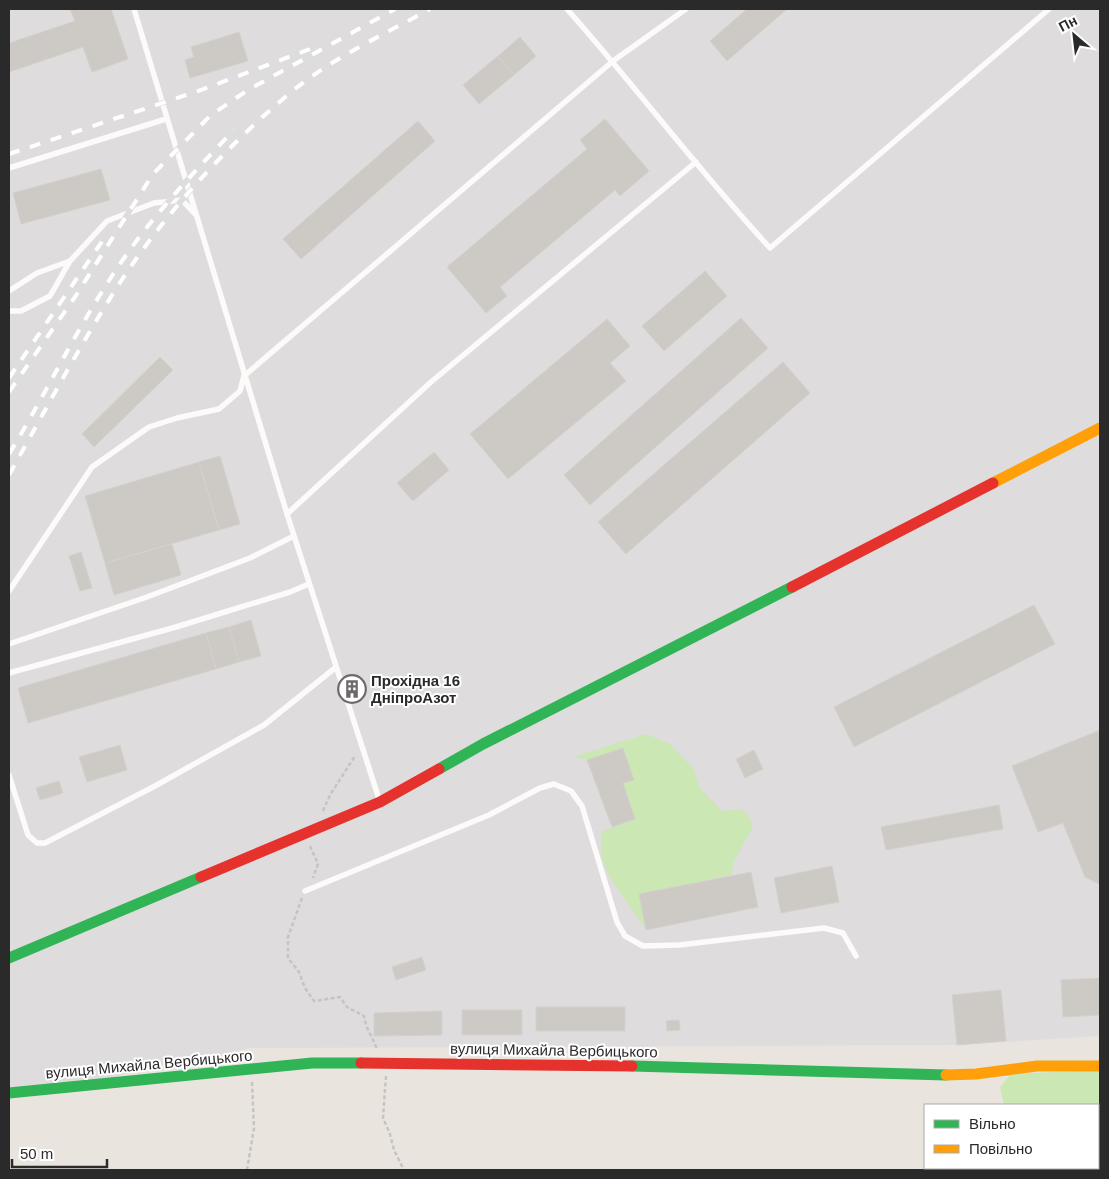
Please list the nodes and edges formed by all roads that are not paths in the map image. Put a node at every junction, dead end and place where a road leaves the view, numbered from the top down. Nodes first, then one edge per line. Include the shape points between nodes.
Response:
1 (134, 9) edge
2 (567, 9) edge
3 (686, 9) edge
4 (1049, 9) edge
5 (613, 62) junction
6 (166, 119) junction
7 (696, 162) junction
8 (9, 168) edge
9 (196, 215) junction
10 (70, 261) junction
11 (9, 291) edge
12 (9, 311) edge
13 (244, 376) junction
14 (1100, 428) edge
15 (287, 514) junction
16 (294, 536) junction
17 (309, 584) junction
18 (9, 591) edge
19 (9, 644) edge
20 (335, 668) junction
21 (9, 673) edge
22 (9, 775) edge
23 (380, 802) junction
24 (305, 891) road end
25 (856, 956) dead end
26 (9, 958) edge
27 (1100, 1066) edge
28 (9, 1093) edge

1 - 6 lane
2 - 5 lane
3 - 5 lane
4 - 7 lane via 770,248
5 - 7 lane
5 - 13 lane
6 - 8 lane
6 - 9 lane
7 - 15 lane via 431,382
9 - 10 lane via 182,200 154,203 107,221
9 - 13 lane
10 - 11 lane via 37,273
10 - 12 lane via 50,296 21,310
13 - 15 lane
13 - 18 lane via 240,391 219,409 149,427 92,467
14 - 23 street via 555,710 483,744
15 - 16 lane
16 - 17 lane
16 - 19 lane via 250,558
17 - 20 lane
17 - 21 lane via 176,627
20 - 22 lane via 264,725 156,786 45,842 36,843 28,835
20 - 23 lane
23 - 26 street
24 - 25 lane via 489,815 554,784 571,791 582,806 617,922 625,936 643,946 679,945 824,928 843,933
27 - 28 street, вулиця Михайла Вербицького via 1037,1066 976,1074 926,1075 774,1069 312,1063

